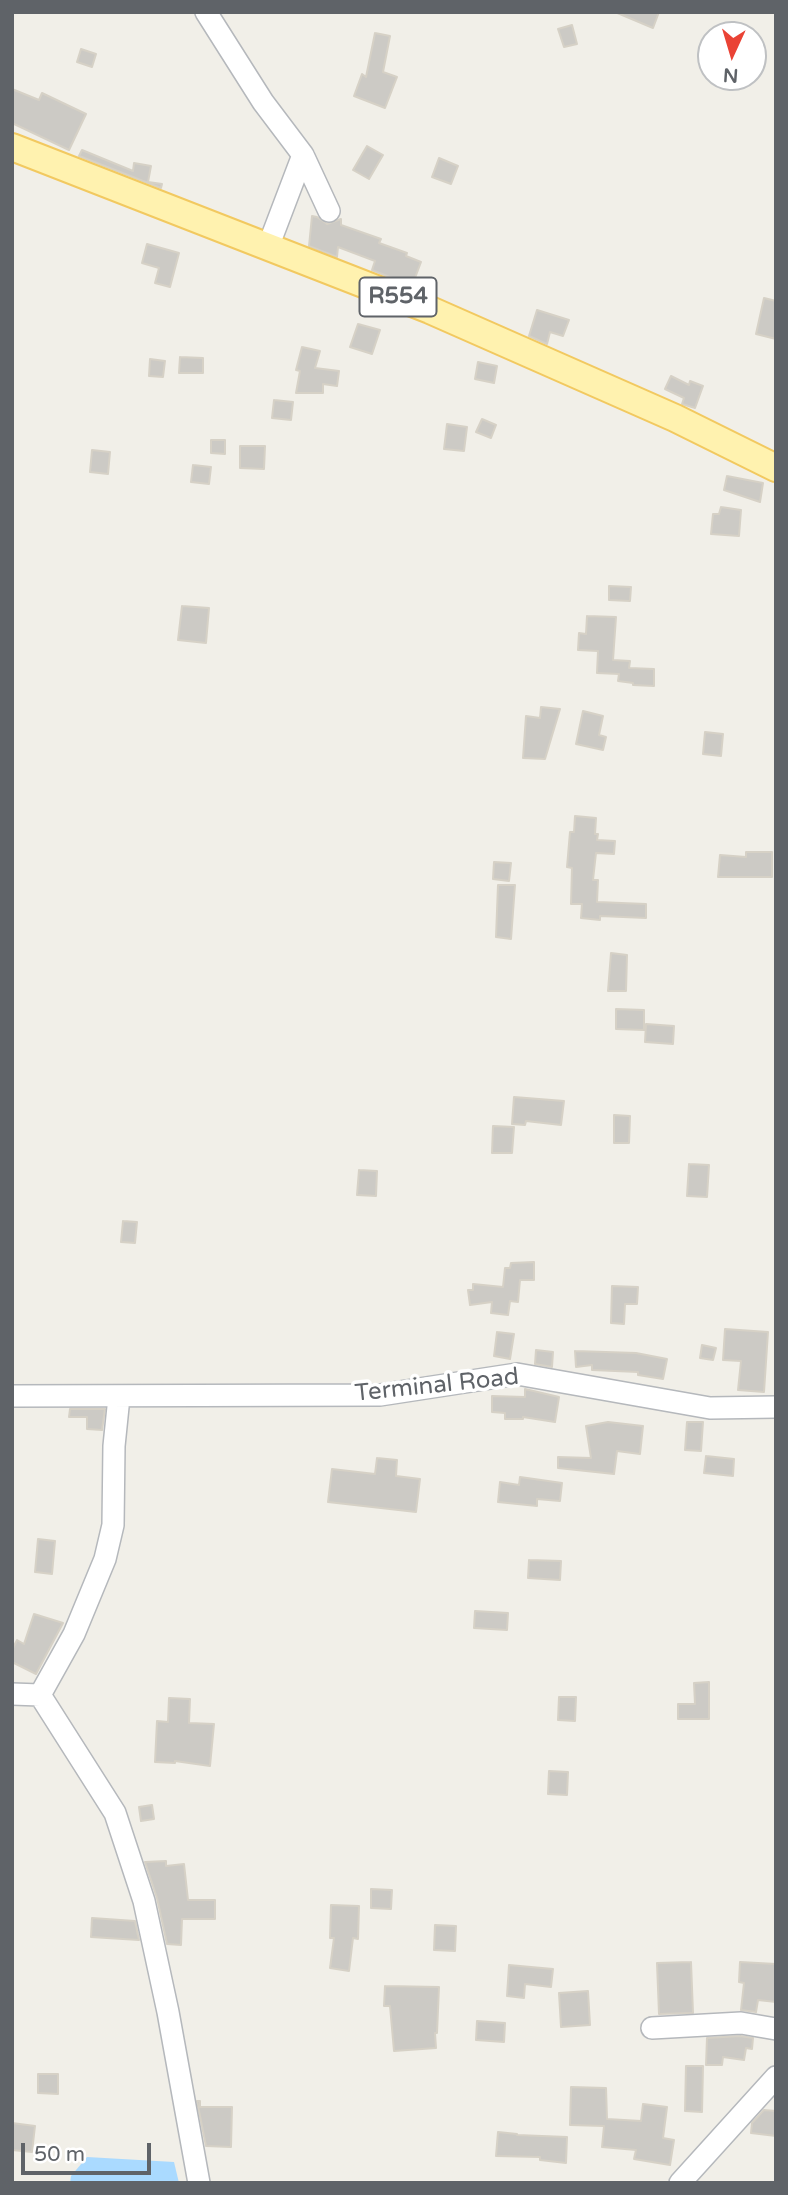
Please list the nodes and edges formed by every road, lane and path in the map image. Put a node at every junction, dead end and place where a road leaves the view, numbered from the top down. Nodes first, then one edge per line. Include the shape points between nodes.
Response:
1 (206, 12) edge
2 (12, 147) edge
3 (303, 155) junction
4 (329, 211) dead end
5 (268, 247) junction
6 (776, 468) edge
7 (12, 1396) edge
8 (119, 1396) junction
9 (776, 1407) edge
10 (12, 1694) edge
11 (40, 1695) junction
12 (652, 2028) dead end
13 (776, 2029) edge
14 (776, 2077) edge
15 (199, 2183) edge
16 (680, 2183) edge

1 - 3 street
2 - 5 main road, R554
3 - 4 street
3 - 5 street
5 - 6 main road, R554 via 430,310 676,418
7 - 8 street, Terminal Road
8 - 9 street, Terminal Road via 380,1395 517,1374 710,1408
8 - 11 street via 113,1525 74,1634
10 - 11 street
11 - 15 street via 115,1813 136,1876 168,2012
12 - 13 street via 741,2023
14 - 16 street

